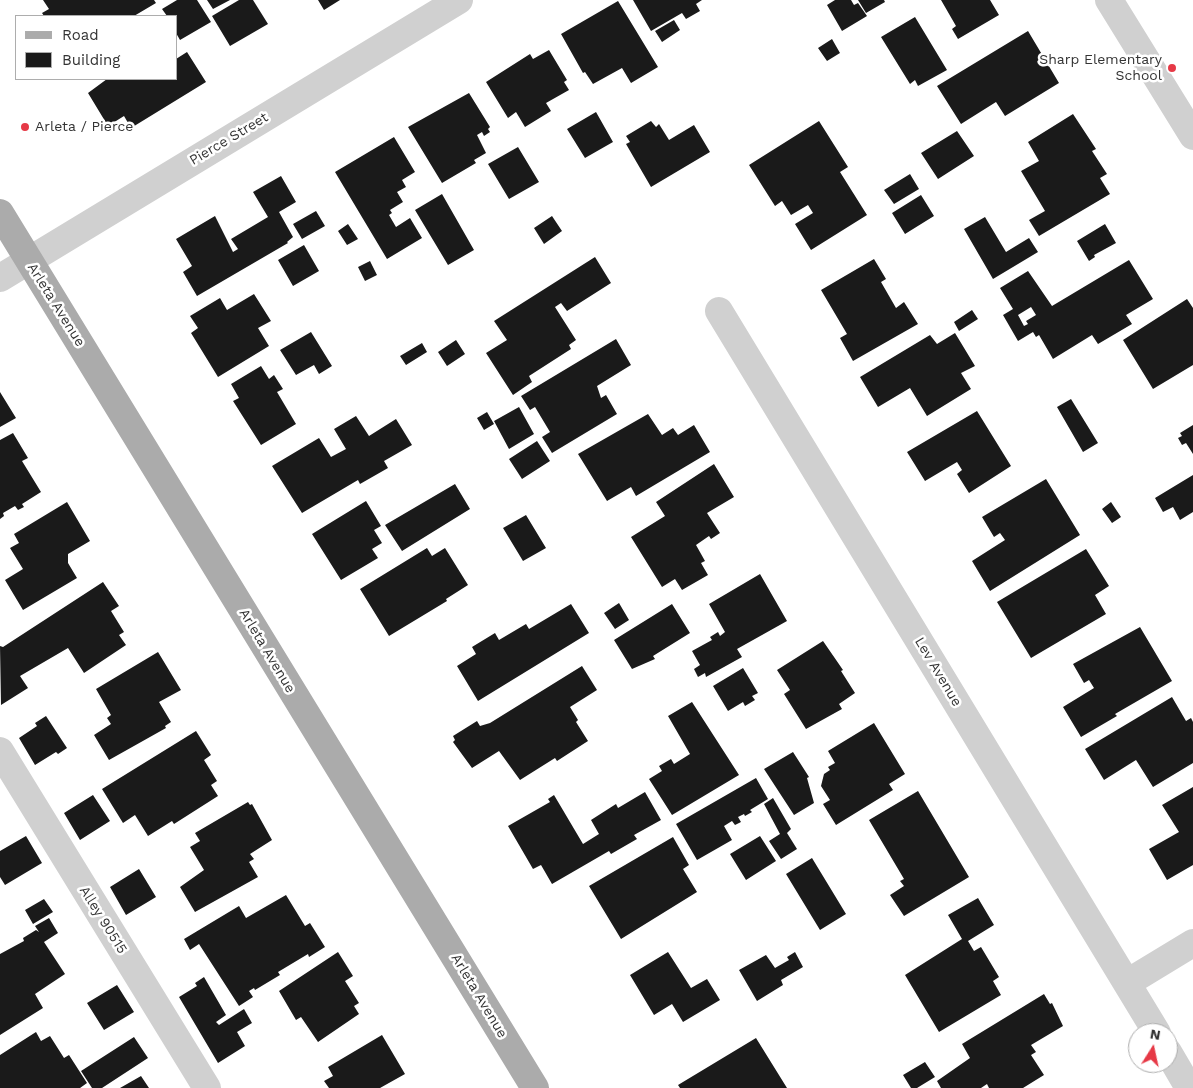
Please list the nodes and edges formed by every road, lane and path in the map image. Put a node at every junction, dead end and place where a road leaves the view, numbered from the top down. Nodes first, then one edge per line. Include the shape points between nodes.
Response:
1 (459, 0) edge
2 (1109, 0) edge
3 (1193, 136) edge
4 (0, 214) edge
5 (28, 260) junction
6 (0, 278) edge
7 (719, 311) dead end
8 (0, 751) edge
9 (1193, 943) edge
10 (1126, 983) junction
11 (1151, 1023) edge
12 (1178, 1068) edge
13 (206, 1088) edge
14 (535, 1088) edge
15 (1190, 1088) edge

1 - 5 street, Pierce Street
2 - 3 street
4 - 5 main road, Arleta Avenue
5 - 6 street, Pierce Street
5 - 14 main road, Arleta Avenue
7 - 10 street, Lev Avenue
8 - 13 street, Alley 90515
9 - 10 street
10 - 11 street, Lev Avenue
12 - 15 street

